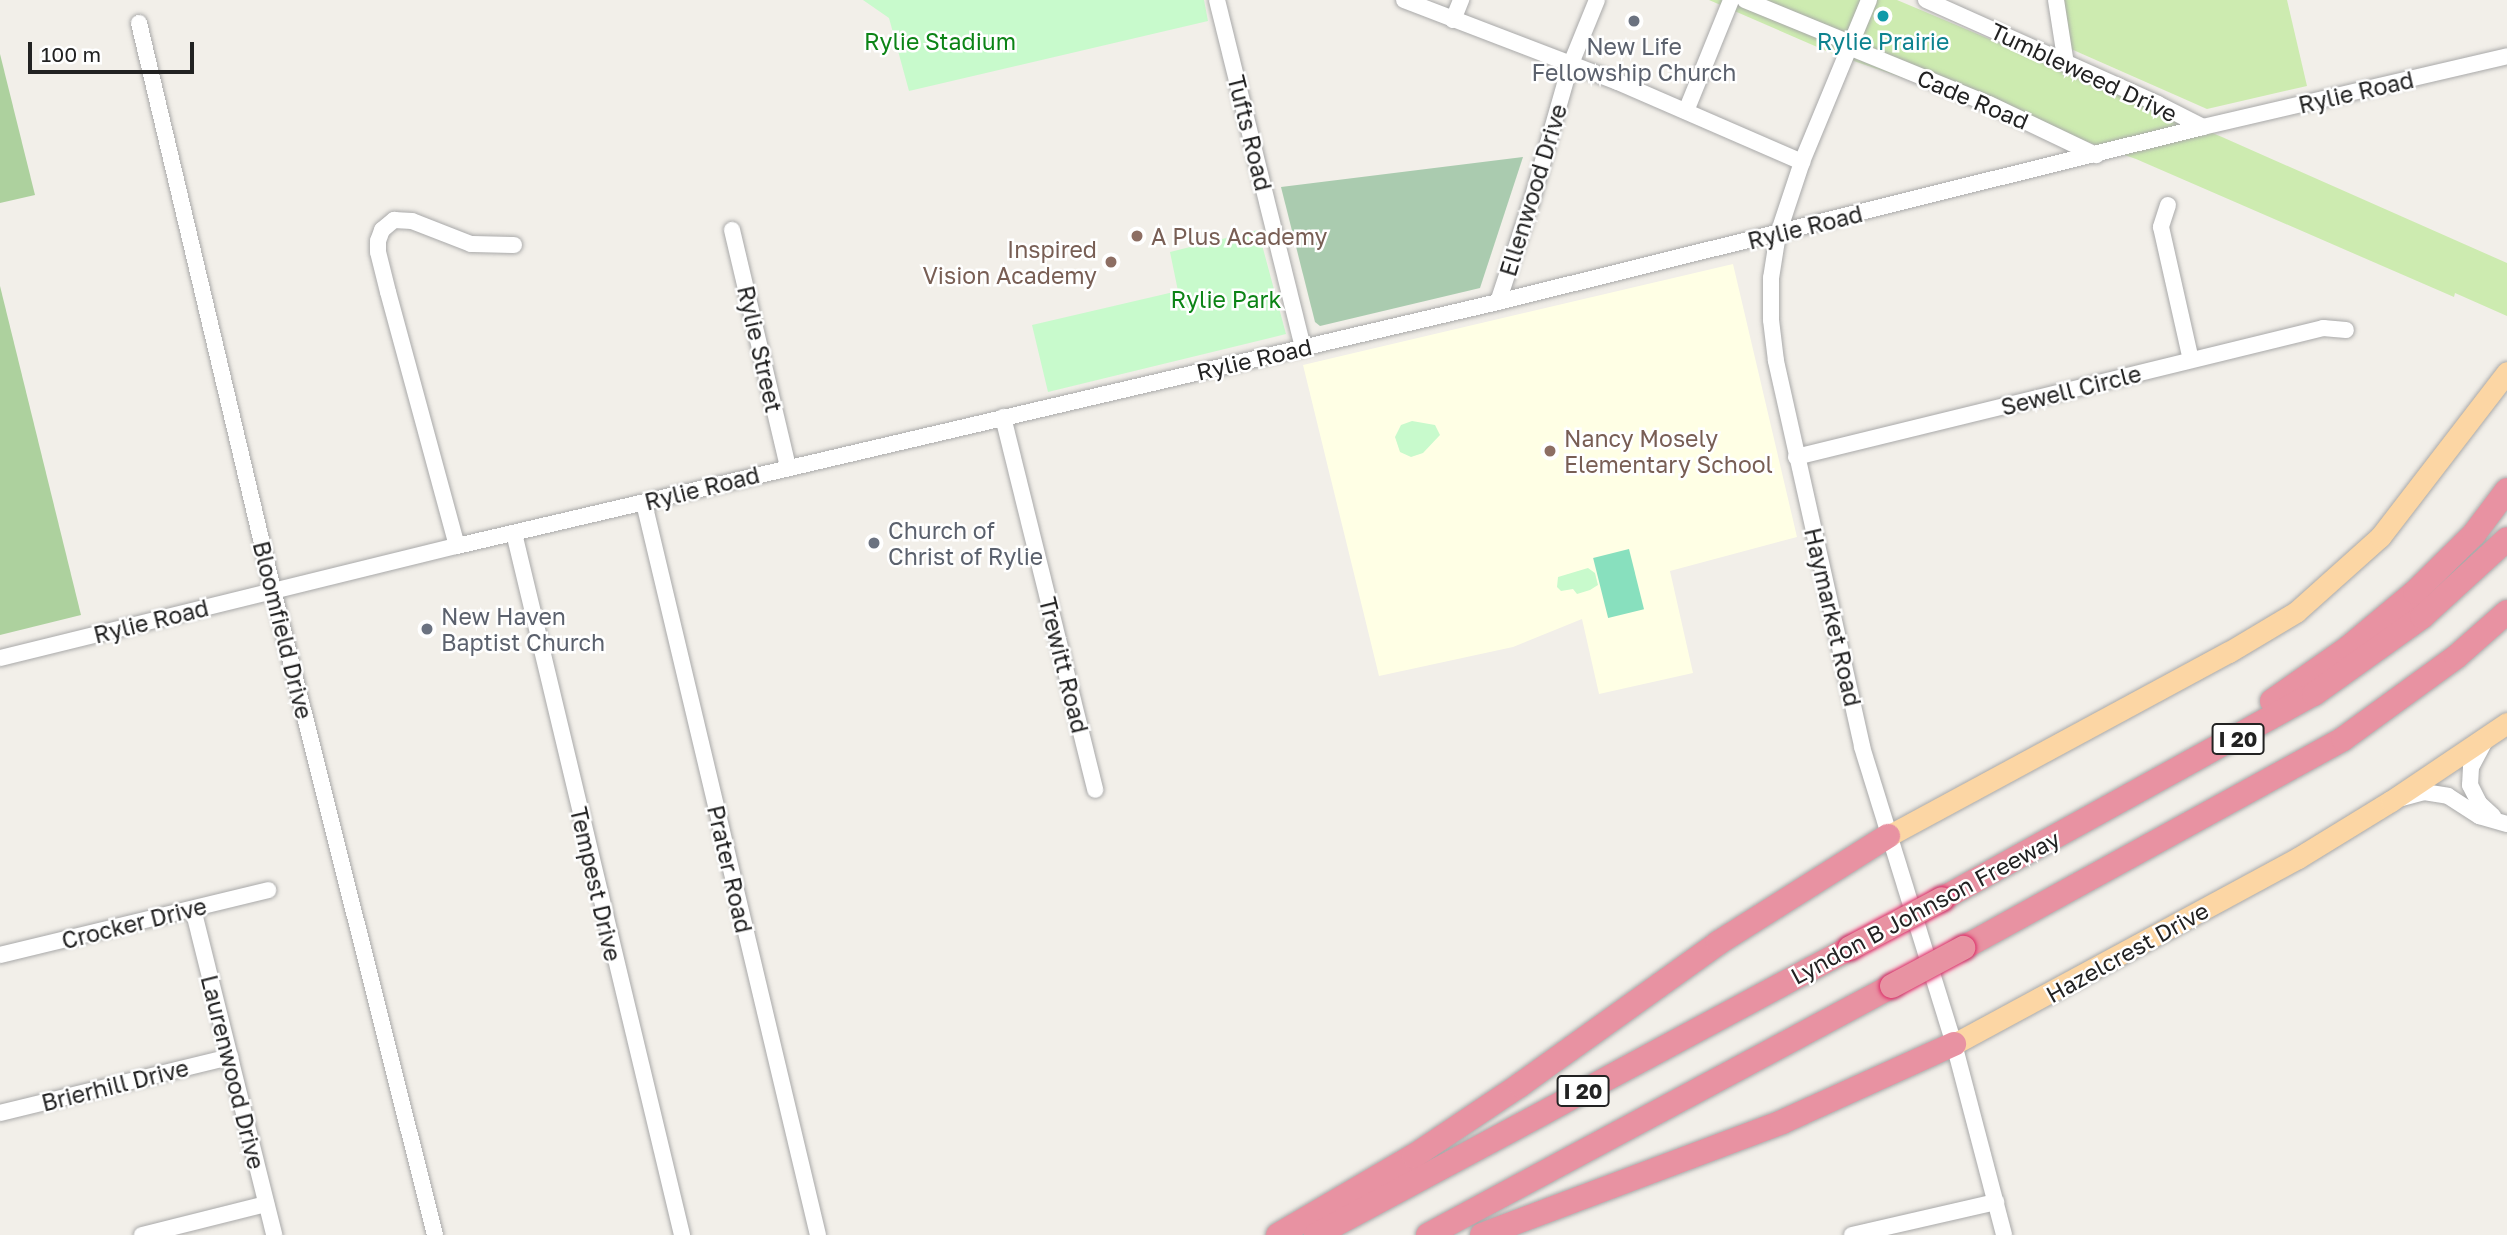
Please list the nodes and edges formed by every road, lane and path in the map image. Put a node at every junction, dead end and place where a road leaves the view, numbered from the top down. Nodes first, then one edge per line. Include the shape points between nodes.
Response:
1 (1217, 0) edge
2 (1404, 0) edge
3 (1461, 0) edge
4 (1597, 0) edge
5 (1731, 0) edge
6 (1745, 0) edge
7 (1869, 0) edge
8 (1926, 0) edge
9 (2056, 0) edge
10 (1453, 20) junction
11 (139, 23) dead end
12 (1849, 45) junction
13 (2507, 56) edge
14 (2066, 64) junction
15 (1570, 66) junction
16 (1686, 111) junction
17 (2203, 127) junction
18 (2096, 155) junction
19 (1802, 162) junction
20 (2168, 205) dead end
21 (732, 230) dead end
22 (1778, 234) junction
23 (514, 245) dead end
24 (1498, 302) junction
25 (2346, 330) dead end
26 (1303, 347) junction
27 (2191, 360) junction
28 (2507, 372) edge
29 (1003, 417) junction
30 (1796, 457) junction
31 (788, 467) junction
32 (2507, 490) edge
33 (645, 503) junction
34 (513, 533) junction
35 (2507, 539) edge
36 (457, 546) junction
37 (273, 590) junction
38 (2501, 619) edge
39 (0, 658) edge
40 (2507, 723) edge
41 (2488, 736) junction
42 (1095, 790) dead end
43 (2391, 801) junction
44 (2504, 823) edge
45 (2068, 831) junction
46 (1888, 836) junction
47 (268, 890) dead end
48 (193, 909) junction
49 (0, 955) edge
50 (1954, 1044) junction
51 (230, 1057) junction
52 (0, 1113) edge
53 (1996, 1202) junction
54 (266, 1205) junction
55 (142, 1235) edge
56 (274, 1235) edge
57 (435, 1235) edge
58 (682, 1235) edge
59 (818, 1235) edge
60 (1278, 1235) edge
61 (1316, 1235) edge
62 (1428, 1235) edge
63 (1482, 1235) edge
64 (1852, 1235) edge
65 (2004, 1235) edge

1 - 26 street, Tufts Road
2 - 10 street
3 - 10 street
4 - 15 street, Ellenwood Drive
5 - 16 street
6 - 12 street, Cade Road
7 - 12 street, Haymarket Road
8 - 14 street, Tumbleweed Drive
9 - 14 street
10 - 15 street
11 - 37 street, Bloomfield Drive
12 - 18 street, Cade Road
12 - 19 street, Haymarket Road
13 - 17 street, Rylie Road
14 - 17 street, Tumbleweed Drive
15 - 16 street
15 - 24 street, Ellenwood Drive
16 - 19 street
17 - 18 street, Rylie Road
18 - 22 street, Rylie Road
19 - 22 street, Haymarket Road
20 - 27 street via 2161,227
21 - 31 street, Rylie Street
22 - 24 street, Rylie Road
22 - 30 street, Haymarket Road via 1771,320
23 - 36 street via 471,244 403,220 394,220 382,230 378,241
24 - 26 street, Rylie Road
25 - 27 street, Sewell Circle via 2323,328
26 - 29 street, Rylie Road
27 - 30 street, Sewell Circle
28 - 46 main road via 2380,537 2296,612
29 - 31 street, Rylie Road
29 - 42 street, Trewitt Road
30 - 46 street, Haymarket Road via 1862,747
31 - 33 street, Rylie Road
32 - 45 highway via 2446,563 2365,635
33 - 34 street, Rylie Road
33 - 59 street, Prater Road
34 - 36 street, Rylie Road
34 - 58 street, Tempest Drive
35 - 45 highway, Lyndon B Johnson Freeway / I 20 via 2422,617 2315,694
36 - 37 street, Rylie Road
37 - 39 street, Rylie Road
37 - 57 street, Bloomfield Drive
38 - 62 highway, I 20, bridge via 2343,739
40 - 41 main road
41 - 43 main road
41 - 44 street via 2470,767 2470,785 2479,803
43 - 44 street via 2424,792 2448,796 2479,816
43 - 50 main road, Hazelcrest Drive via 2298,858
45 - 61 highway, Lyndon B Johnson Freeway / I 20, bridge
46 - 50 street, Haymarket Road
46 - 60 highway via 1718,943 1414,1156
47 - 48 street, Crocker Drive
48 - 49 street, Crocker Drive
48 - 51 street, Laurenwood Drive
50 - 53 street, Haymarket Road
50 - 63 highway via 1782,1122
51 - 52 street, Brierhill Drive
51 - 54 street, Laurenwood Drive
53 - 64 street
53 - 65 street, Haymarket Road
54 - 55 street
54 - 56 street, Laurenwood Drive

